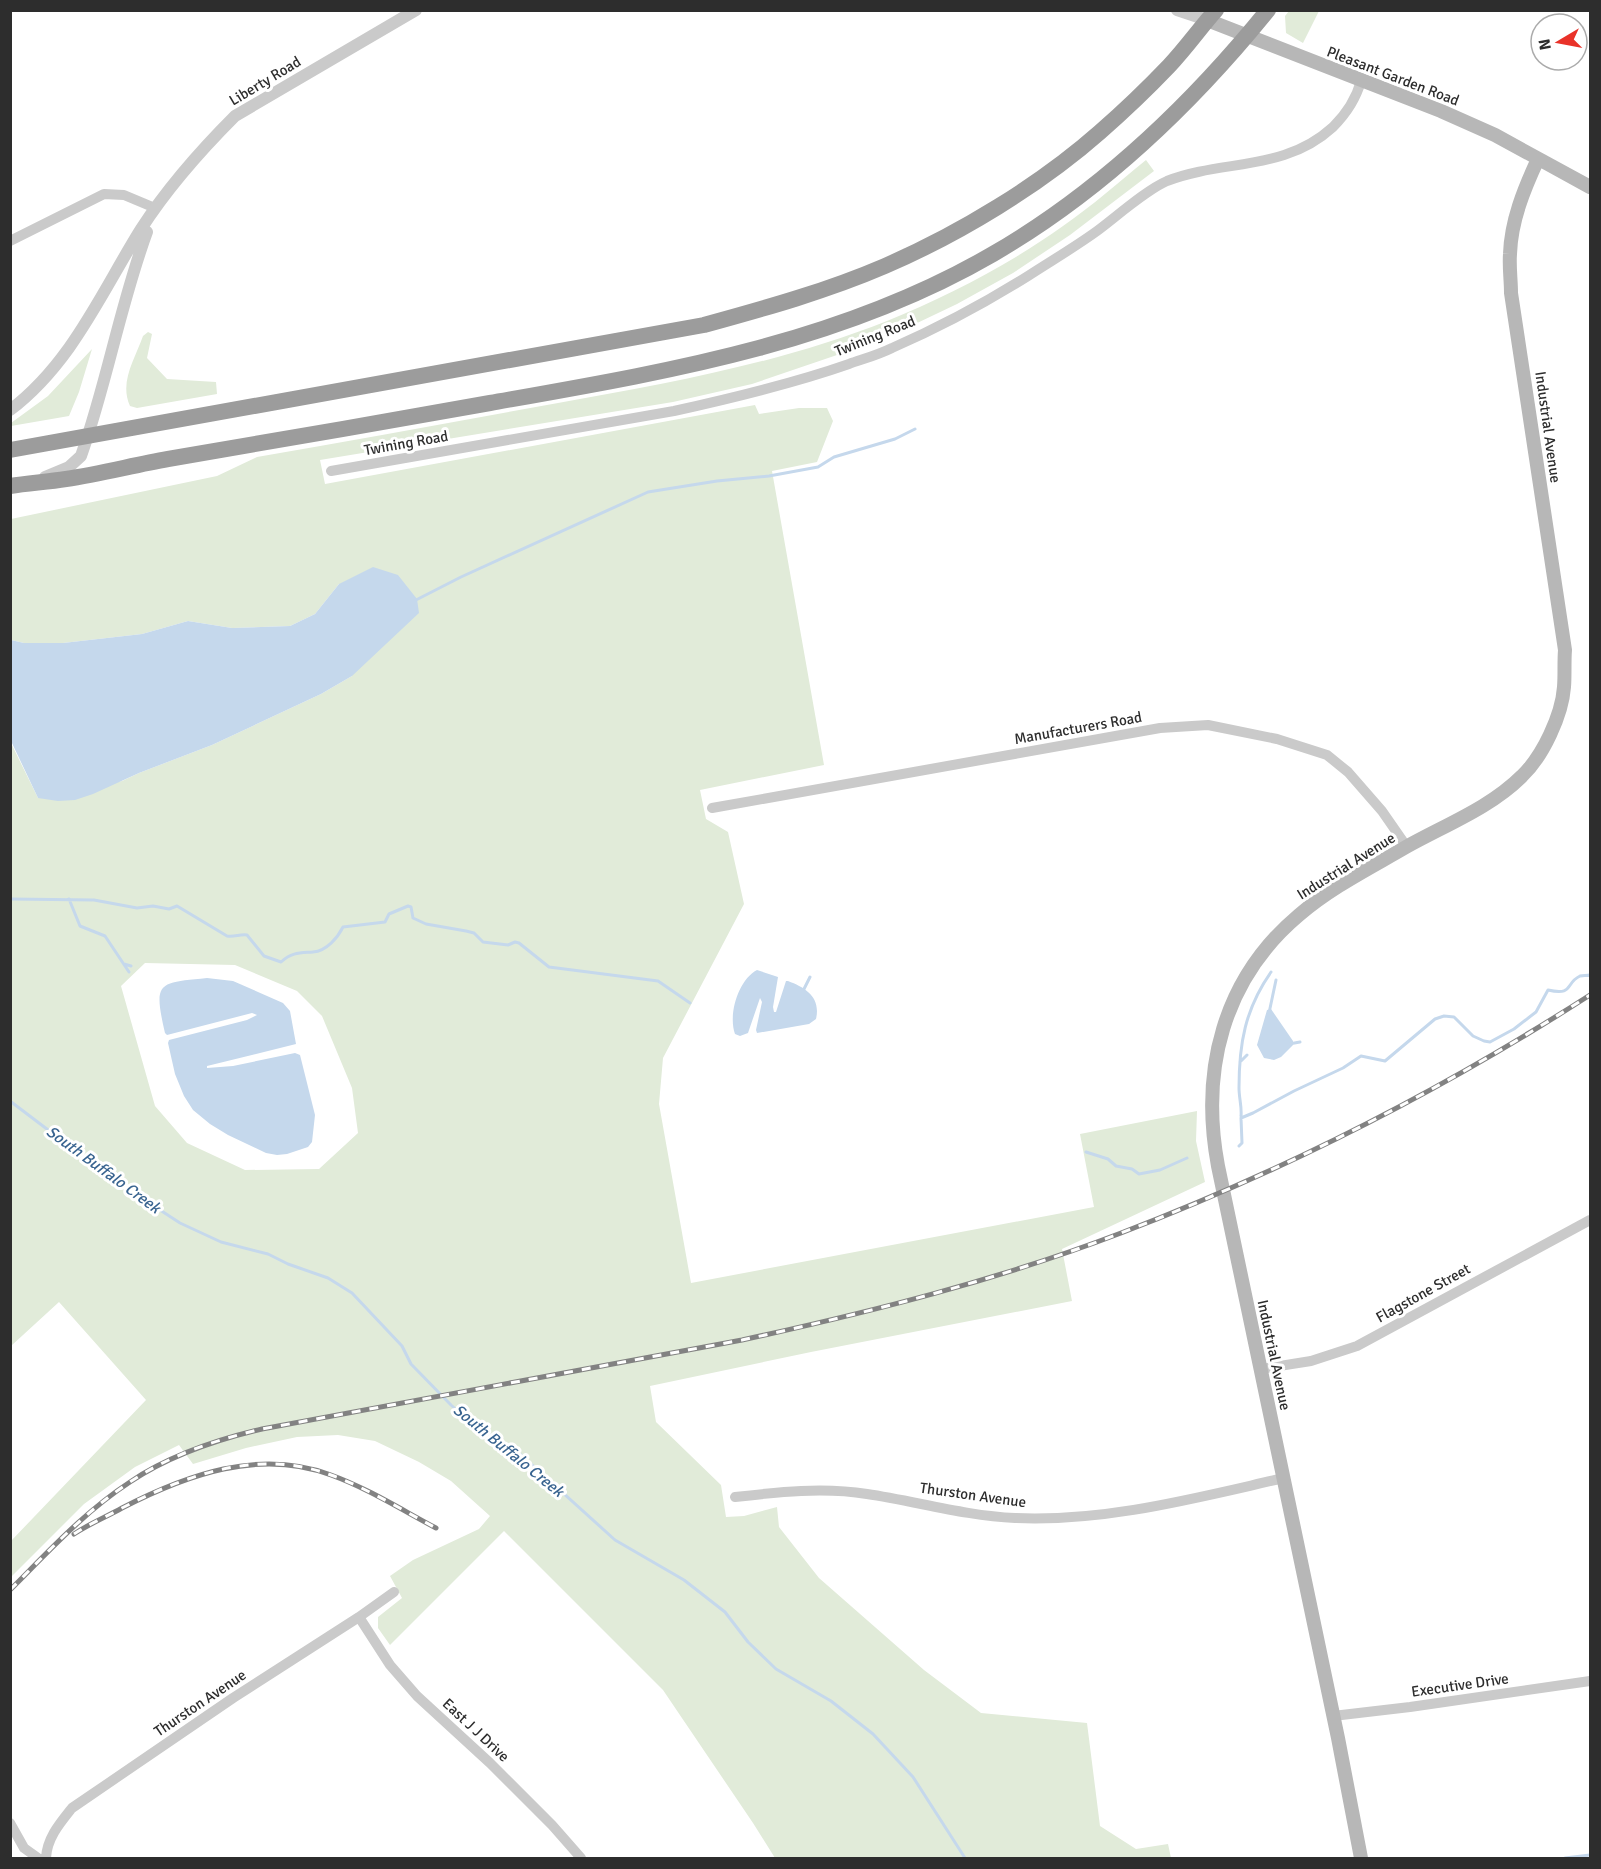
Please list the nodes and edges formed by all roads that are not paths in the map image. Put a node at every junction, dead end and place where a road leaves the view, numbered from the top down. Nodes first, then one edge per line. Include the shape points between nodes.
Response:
1 (416, 10) edge
2 (1177, 10) edge
3 (1268, 10) edge
4 (1212, 15) edge
5 (1247, 36) junction
6 (1361, 81) junction
7 (1538, 159) junction
8 (1590, 187) edge
9 (155, 208) junction
10 (10, 241) edge
11 (10, 410) edge
12 (88, 435) junction
13 (10, 450) edge
14 (331, 471) dead end
15 (18, 485) edge
16 (712, 808) dead end
17 (1407, 847) junction
18 (1590, 1220) edge
19 (1261, 1369) junction
20 (1284, 1478) junction
21 (735, 1497) dead end
22 (394, 1592) dead end
23 (359, 1617) junction
24 (1590, 1681) edge
25 (1333, 1716) junction
26 (10, 1823) edge
27 (38, 1858) edge
28 (46, 1858) edge
29 (581, 1858) edge
30 (1360, 1858) edge

1 - 9 street, Liberty Road via 235,116 184,169
2 - 4 street, Pleasant Garden Road
3 - 5 highway
4 - 5 main road, Pleasant Garden Road
4 - 12 highway via 1170,65 1124,110 1046,175 936,240 828,288 704,325
5 - 6 main road, Pleasant Garden Road
5 - 15 highway via 1178,111 1112,170 1045,221 952,276 832,327 653,375
6 - 7 main road, Pleasant Garden Road via 1441,111
6 - 14 street, Twining Road via 1339,121 1306,147 1268,160 1165,182 1027,277 891,349 723,401
7 - 8 main road, Pleasant Garden Road
7 - 17 main road, Industrial Avenue via 1515,220 1510,254 1511,293 1564,650 1564,689 1550,733 1523,776 1485,805
9 - 10 street via 124,195 104,194
9 - 11 street, Liberty Road via 97,307 58,364
9 - 12 street, Liberty Road
12 - 13 highway
12 - 15 street, Liberty Road via 81,456 69,467
16 - 17 street, Manufacturers Road via 1160,728 1208,726 1277,739 1327,755 1353,777
17 - 19 main road, Industrial Avenue via 1318,900 1274,938 1238,993 1217,1050 1211,1094 1212,1134
18 - 19 street, Flagstone Street via 1358,1346
19 - 20 main road, Industrial Avenue
20 - 21 street, Thurston Avenue via 1119,1513 1065,1519 1012,1518 819,1490
20 - 25 main road, Industrial Avenue
22 - 23 street, Thurston Avenue
23 - 28 street, Thurston Avenue via 72,1808 55,1828
23 - 29 street, East J J Drive via 390,1665 417,1696 490,1763
24 - 25 street, Executive Drive
25 - 30 main road, Industrial Avenue
26 - 27 street via 24,1848

